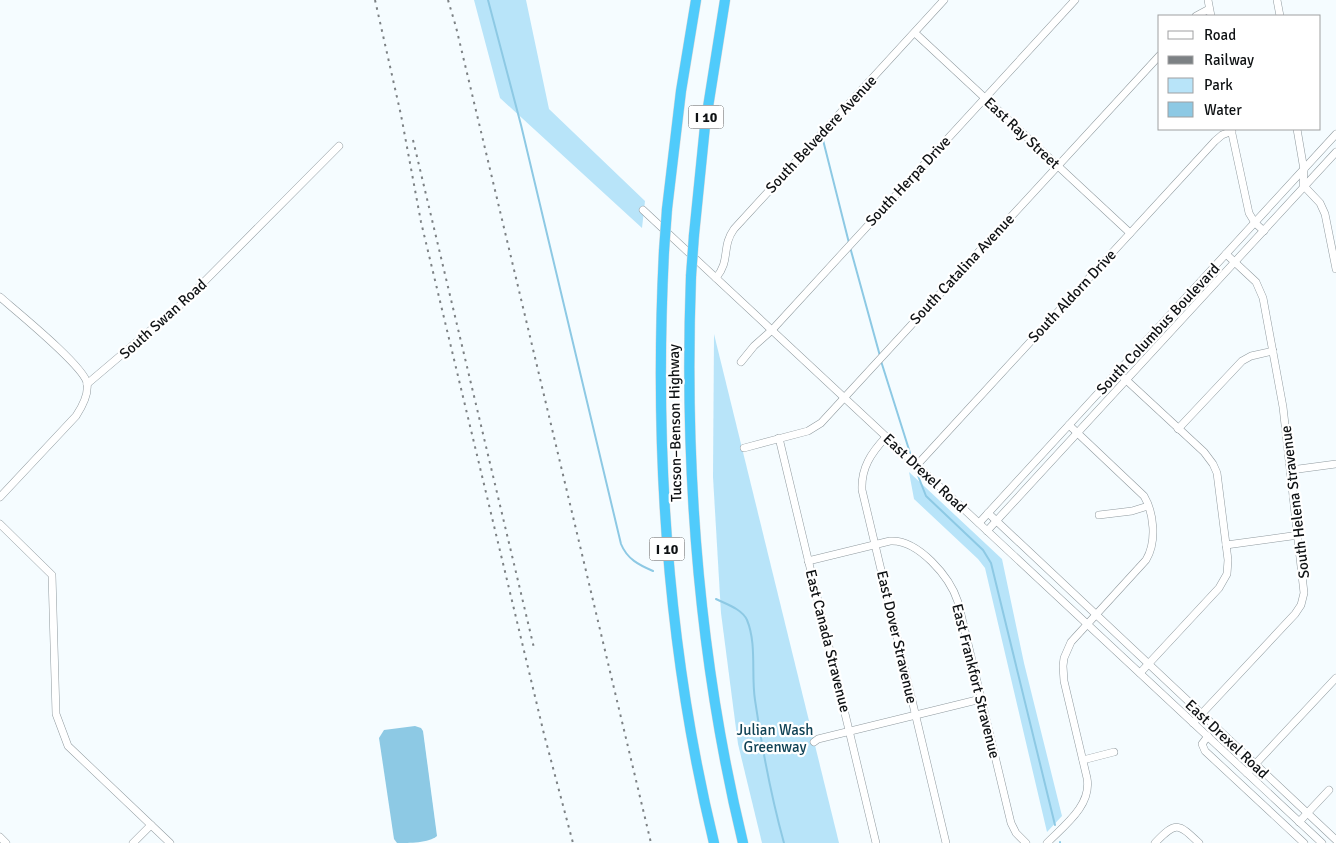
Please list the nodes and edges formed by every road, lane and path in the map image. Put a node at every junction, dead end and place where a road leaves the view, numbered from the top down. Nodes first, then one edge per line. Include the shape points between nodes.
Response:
1 (696, 0) edge
2 (725, 0) edge
3 (944, 0) edge
4 (1075, 0) edge
5 (1208, 0) edge
6 (1277, 0) edge
7 (1210, 12) edge
8 (1280, 15) edge
9 (915, 32) junction
10 (1158, 57) edge
11 (985, 98) junction
12 (1231, 130) edge
13 (1298, 130) edge
14 (1336, 134) edge
15 (339, 146) dead end
16 (1336, 152) edge
17 (1058, 165) junction
18 (1304, 170) junction
19 (1304, 187) junction
20 (643, 210) dead end
21 (1255, 223) junction
22 (1264, 231) junction
23 (1130, 233) junction
24 (1226, 254) junction
25 (1235, 262) junction
26 (1336, 269) edge
27 (716, 278) junction
28 (0, 297) edge
29 (772, 330) junction
30 (1273, 351) junction
31 (741, 362) dead end
32 (1118, 372) junction
33 (1126, 380) junction
34 (87, 384) junction
35 (844, 398) junction
36 (1069, 425) junction
37 (1178, 429) junction
38 (1078, 433) junction
39 (886, 437) junction
40 (779, 438) junction
41 (744, 448) dead end
42 (1336, 464) edge
43 (916, 465) junction
44 (1291, 470) junction
45 (0, 497) edge
46 (1148, 506) junction
47 (988, 513) junction
48 (1099, 515) dead end
49 (996, 521) junction
50 (979, 523) junction
51 (0, 524) edge
52 (987, 531) junction
53 (1299, 536) junction
54 (874, 545) junction
55 (1226, 545) junction
56 (808, 561) junction
57 (1096, 615) junction
58 (1087, 624) junction
59 (1148, 664) junction
60 (1140, 673) junction
61 (1336, 678) edge
62 (981, 699) junction
63 (1201, 714) junction
64 (915, 715) junction
65 (1193, 723) junction
66 (850, 730) junction
67 (1208, 736) junction
68 (814, 742) dead end
69 (1114, 752) dead end
70 (1083, 760) junction
71 (1255, 764) junction
72 (1247, 773) junction
73 (1329, 790) dead end
74 (1307, 814) junction
75 (1299, 822) junction
76 (151, 825) junction
77 (0, 837) edge
78 (1336, 840) edge
79 (6, 843) edge
80 (133, 843) edge
81 (170, 843) edge
82 (714, 843) edge
83 (744, 843) edge
84 (876, 843) edge
85 (946, 843) edge
86 (1026, 843) edge
87 (1047, 843) edge
88 (1155, 843) edge
89 (1199, 843) edge
90 (1304, 843) edge
91 (1322, 843) edge

1 - 82 highway, Tucson–Benson Highway / I 10, bridge via 680,91 667,209 660,391 662,484 673,611 686,703
2 - 83 highway, Tucson–Benson Highway / I 10, bridge via 704,126 691,276 688,399 691,494 711,680
3 - 9 street, South Belvedere Avenue
4 - 11 street, South Herpa Drive
5 - 7 street
6 - 8 street
9 - 11 street, East Ray Street
9 - 27 street, South Belvedere Avenue via 734,229 727,241 725,264
10 - 17 street, South Catalina Avenue
11 - 17 street, East Ray Street
11 - 29 street, South Herpa Drive
12 - 21 street via 1247,207
12 - 23 street, South Aldorn Drive via 1215,141
13 - 18 street
14 - 18 street, South Columbus Boulevard
15 - 34 street, South Swan Road via 185,301
16 - 19 street, South Columbus Boulevard
17 - 23 street, East Ray Street
17 - 35 street, South Catalina Avenue
18 - 19 street
18 - 21 street, South Columbus Boulevard
19 - 22 street, South Columbus Boulevard
19 - 26 street via 1325,214
20 - 27 street, East Drexel Road
21 - 22 street
21 - 24 street, South Columbus Boulevard
22 - 25 street, South Columbus Boulevard
23 - 43 street, South Aldorn Drive
24 - 25 street, South Helena Stravenue
24 - 32 street, South Columbus Boulevard
25 - 30 street, South Helena Stravenue via 1262,293
25 - 33 street, South Columbus Boulevard
27 - 29 street, East Drexel Road
28 - 34 street via 75,364
29 - 31 street, South Herpa Drive
29 - 35 street, East Drexel Road
30 - 37 street via 1242,361
30 - 44 street, South Helena Stravenue
32 - 33 street
32 - 36 street, South Columbus Boulevard
33 - 37 street
33 - 38 street, South Columbus Boulevard
34 - 45 street via 76,416
35 - 39 street, East Drexel Road
35 - 40 street, South Catalina Avenue via 808,431
36 - 38 street
36 - 47 street, South Columbus Boulevard
37 - 55 street via 1206,454 1216,469
38 - 46 street via 1138,489
38 - 49 street, South Columbus Boulevard
39 - 43 street, East Drexel Road
39 - 54 street, East Dover Stravenue via 869,457 862,476 863,497
40 - 41 street, South Catalina Avenue
40 - 56 street, East Canada Stravenue
42 - 44 street
43 - 50 street, East Drexel Road
44 - 53 street, South Helena Stravenue
46 - 48 street
46 - 57 street via 1153,539 1149,555
47 - 49 street, East Drexel Road
47 - 50 street, South Columbus Boulevard
49 - 52 street, South Columbus Boulevard
49 - 57 street, East Drexel Road
50 - 52 street, East Drexel Road
51 - 76 street via 52,575 56,714 68,746
52 - 58 street, East Drexel Road
53 - 55 street
53 - 63 street, South Helena Stravenue via 1305,587 1301,605
54 - 56 street, East Frankfort Stravenue
54 - 62 street, East Frankfort Stravenue via 896,541 910,545 947,580 958,602
54 - 64 street, East Dover Stravenue
55 - 59 street via 1228,565 1222,584
56 - 66 street, East Canada Stravenue
57 - 58 street
57 - 59 street, East Drexel Road
58 - 60 street, East Drexel Road
58 - 70 street via 1071,642 1063,666
59 - 60 street
59 - 63 street, East Drexel Road
60 - 65 street, East Drexel Road
61 - 71 street
62 - 64 street
62 - 86 street, East Frankfort Stravenue via 1011,822
63 - 65 street, South Helena Stravenue
63 - 71 street, East Drexel Road
64 - 66 street
64 - 85 street, East Dover Stravenue
65 - 67 street, East Drexel Road
66 - 68 street
66 - 84 street, East Canada Stravenue
67 - 72 street, East Drexel Road
67 - 90 street, East Drexel Road via 1202,744 1205,751
69 - 70 street
70 - 87 street via 1088,783 1085,800
71 - 72 street
71 - 74 street, East Drexel Road
72 - 75 street, East Drexel Road
73 - 74 street
74 - 75 street
74 - 78 street, East Drexel Road
75 - 91 street, East Drexel Road
76 - 80 street
76 - 81 street
77 - 79 street
88 - 89 street via 1176,827 1184,829

